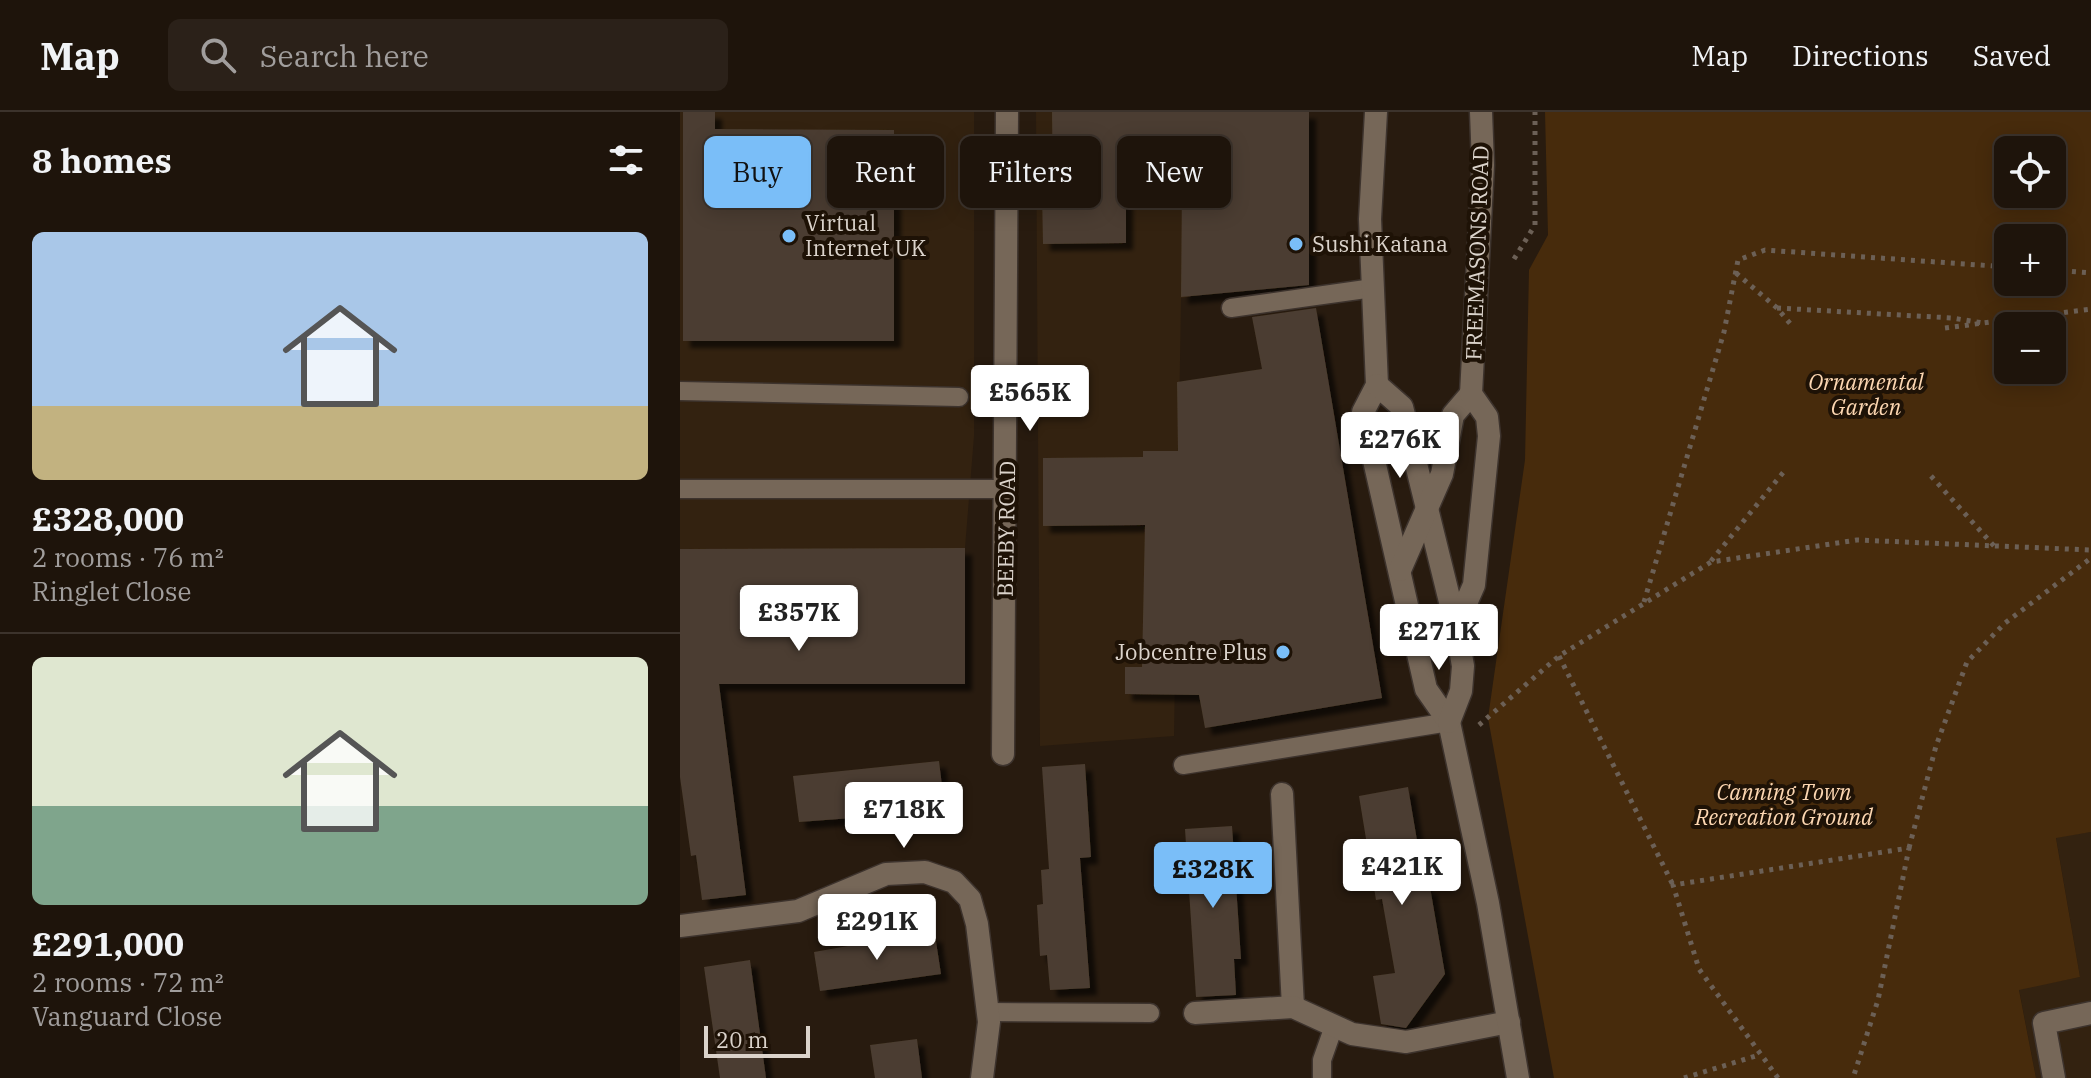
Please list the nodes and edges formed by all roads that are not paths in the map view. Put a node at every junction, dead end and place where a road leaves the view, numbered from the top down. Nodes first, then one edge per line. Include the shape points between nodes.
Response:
1 (1007, 112) edge
2 (1376, 112) edge
3 (1481, 112) edge
4 (1373, 288) junction
5 (1231, 308) dead end
6 (1377, 385) junction
7 (680, 391) edge
8 (1471, 394) junction
9 (959, 397) dead end
10 (680, 489) edge
11 (1006, 489) junction
12 (1426, 509) junction
13 (1400, 570) junction
14 (1456, 626) junction
15 (1449, 722) junction
16 (1003, 754) dead end
17 (1183, 765) dead end
18 (1282, 794) dead end
19 (680, 926) edge
20 (1293, 1007) junction
21 (988, 1012) junction
22 (1150, 1013) dead end
23 (1195, 1013) dead end
24 (2091, 1013) edge
25 (1509, 1022) junction
26 (1334, 1026) junction
27 (982, 1078) edge
28 (1322, 1078) edge
29 (1518, 1078) edge
30 (2054, 1078) edge

1 - 11 street, BEEBY ROAD
2 - 4 street via 1370,219
3 - 8 street, FREEMASONS ROAD
4 - 5 lane
4 - 6 street
6 - 12 street via 1402,407
6 - 13 street via 1363,412
7 - 9 lane
8 - 12 street, FREEMASONS ROAD via 1453,415 1442,474
8 - 14 street, FREEMASONS ROAD via 1487,417 1488,454 1474,585
10 - 11 lane
11 - 16 street, BEEBY ROAD
12 - 13 street, FREEMASONS ROAD
12 - 14 street
13 - 15 street via 1426,689
14 - 15 street via 1463,666 1461,691
15 - 17 lane
15 - 25 street
18 - 20 street
19 - 21 street via 798,911 886,874 925,872 954,882 970,899
20 - 23 street
20 - 26 street
21 - 22 lane
21 - 27 street
24 - 30 street via 2044,1023
25 - 26 street via 1406,1042
25 - 29 street
26 - 28 lane via 1322,1060

